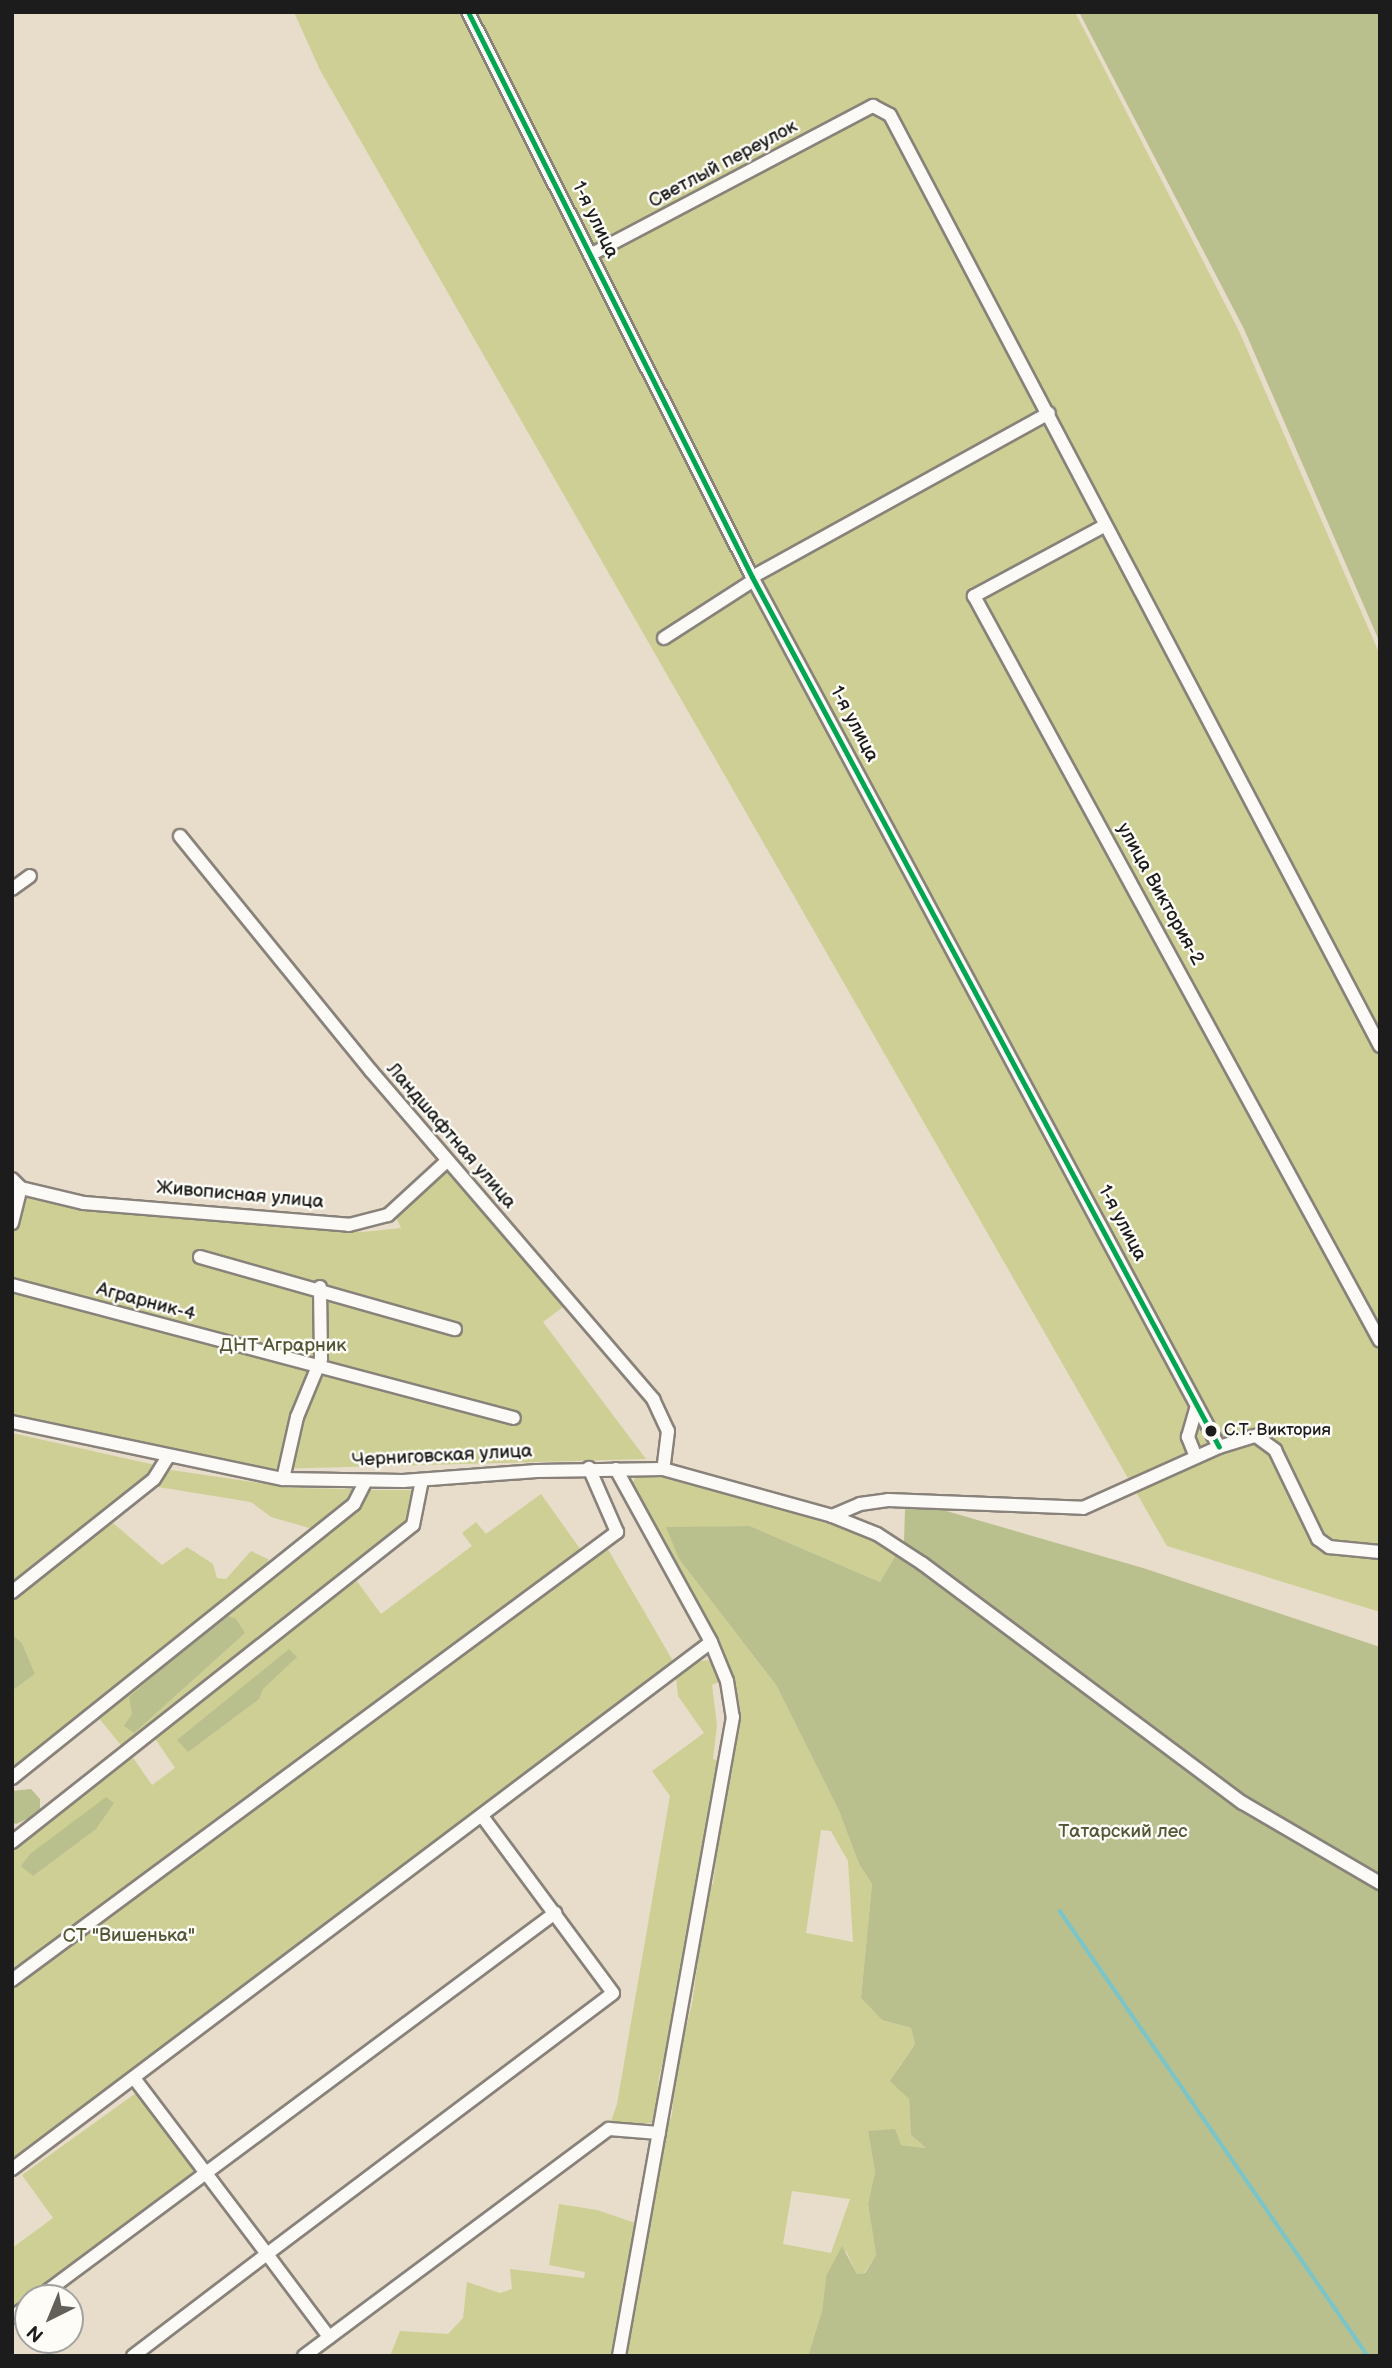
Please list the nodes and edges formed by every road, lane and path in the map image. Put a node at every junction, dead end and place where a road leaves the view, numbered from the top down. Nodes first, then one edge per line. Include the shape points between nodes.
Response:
1 (468, 12) edge
2 (590, 255) junction
3 (1049, 414) junction
4 (1104, 526) junction
5 (753, 578) junction
6 (664, 638) dead end
7 (180, 836) dead end
8 (30, 876) dead end
9 (12, 888) edge
10 (1380, 1046) edge
11 (447, 1161) junction
12 (17, 1183) edge
13 (14, 1208) edge
14 (12, 1223) edge
15 (200, 1257) dead end
16 (12, 1285) edge
17 (320, 1287) junction
18 (455, 1329) dead end
19 (1380, 1341) edge
20 (317, 1369) junction
21 (1197, 1406) junction
22 (514, 1418) dead end
23 (12, 1422) edge
24 (1219, 1447) junction
25 (1196, 1457) junction
26 (167, 1458) junction
27 (589, 1468) junction
28 (616, 1469) junction
29 (663, 1469) junction
30 (282, 1479) junction
31 (422, 1480) junction
32 (365, 1482) junction
33 (832, 1516) junction
34 (1380, 1552) edge
35 (12, 1592) edge
36 (711, 1642) junction
37 (12, 1777) edge
38 (483, 1817) junction
39 (12, 1842) edge
40 (1380, 1883) edge
41 (555, 1913) junction
42 (12, 1980) edge
43 (134, 2078) junction
44 (659, 2133) junction
45 (12, 2169) edge
46 (207, 2173) junction
47 (267, 2254) junction
48 (57, 2284) edge
49 (329, 2337) junction
50 (133, 2356) edge
51 (304, 2356) edge
52 (619, 2356) edge

1 - 2 street, 1-я улица
2 - 3 street, Светлый переулок via 873,106 890,115
2 - 5 street, 1-я улица
3 - 4 street
3 - 5 street
4 - 10 street
4 - 19 street, улица Виктория-2 via 974,596
5 - 6 street
5 - 21 street, 1-я улица
7 - 11 street, Ландшафтная улица
8 - 9 street
11 - 12 street, Живописная улица via 388,1215 349,1225 83,1203
11 - 29 street, Ландшафтная улица via 653,1399 668,1431
12 - 13 street
13 - 14 street
15 - 17 street
16 - 20 street, Аграрник-4
17 - 18 street
17 - 20 street via 321,1359
20 - 22 street, Аграрник-4
20 - 30 street via 297,1417
21 - 24 street, 1-я улица
21 - 25 street via 1188,1437
23 - 26 street, Черниговская улица
24 - 25 street
24 - 34 street via 1256,1436 1266,1440 1318,1539 1329,1547
25 - 33 street via 1083,1508 910,1499 860,1504
26 - 30 street, Черниговская улица
26 - 35 street via 154,1479
27 - 28 street, Черниговская улица
27 - 31 street, Черниговская улица
27 - 42 street via 617,1532
28 - 29 street, Черниговская улица
28 - 36 street
29 - 33 street, Черниговская улица
30 - 32 street, Черниговская улица
31 - 32 street, Черниговская улица
31 - 39 street via 413,1525
32 - 37 street via 354,1504
33 - 40 street, Черниговская улица via 877,1534 933,1571 1243,1803
36 - 38 street
36 - 44 street via 727,1681 733,1717
38 - 41 street
38 - 43 street
41 - 46 street
41 - 47 street via 613,1993
43 - 45 street
43 - 46 street
44 - 49 street via 609,2129
44 - 52 street
46 - 47 street
46 - 48 street
47 - 49 street
47 - 50 street
49 - 51 street

